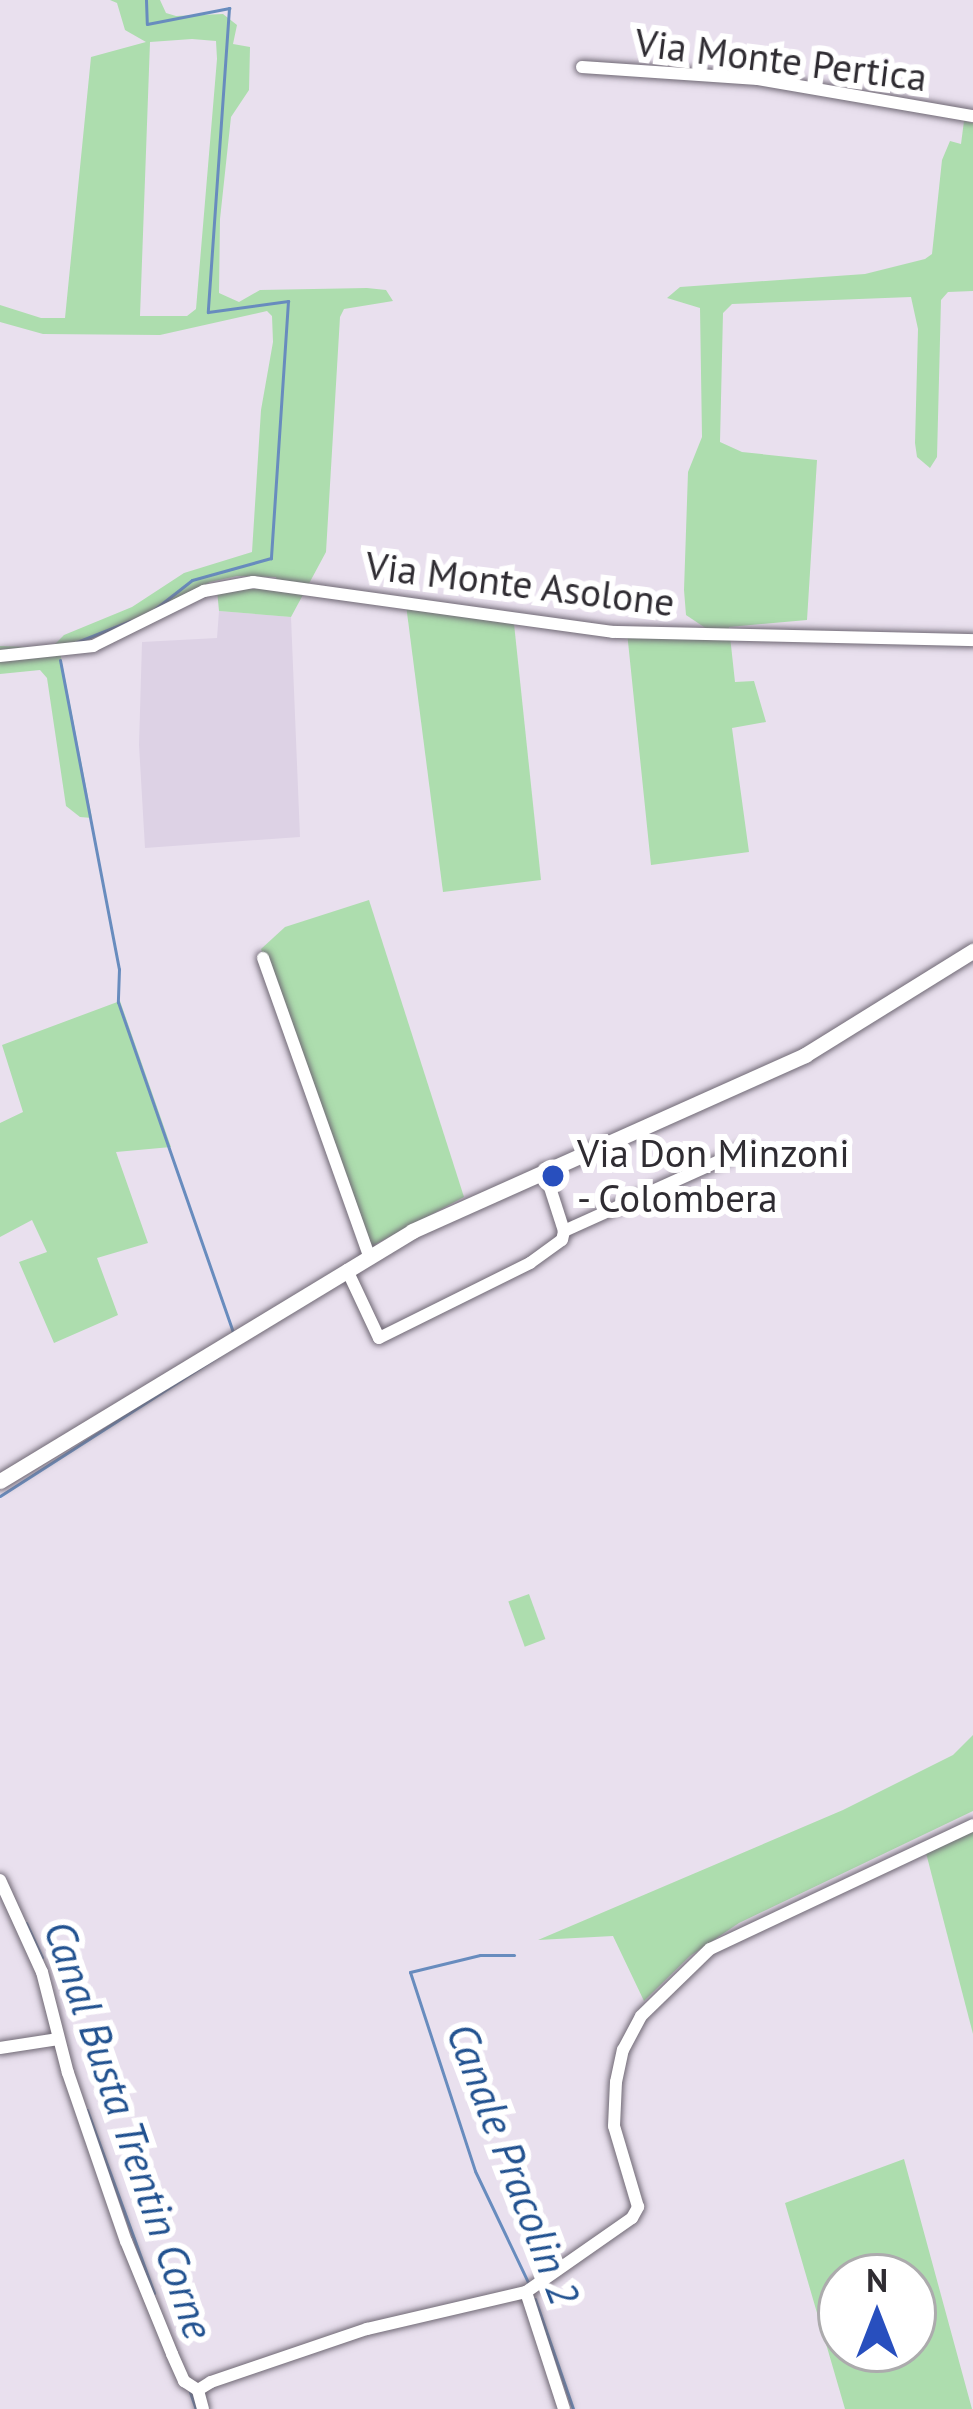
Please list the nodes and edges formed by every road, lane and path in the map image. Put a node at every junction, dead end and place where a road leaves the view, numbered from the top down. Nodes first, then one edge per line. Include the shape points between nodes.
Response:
1 (582, 67) dead end
2 (973, 116) edge
3 (973, 640) edge
4 (0, 656) edge
5 (973, 951) edge
6 (263, 958) dead end
7 (746, 1149) dead end
8 (544, 1169) junction
9 (564, 1231) junction
10 (369, 1256) junction
11 (347, 1270) junction
12 (0, 1481) edge
13 (973, 1825) edge
14 (0, 1880) edge
15 (58, 2039) junction
16 (0, 2048) edge
17 (526, 2292) junction
18 (198, 2390) junction
19 (203, 2409) edge
20 (564, 2409) edge

1 - 2 street, Via Monte Pertica via 758,79
3 - 4 street, Via Monte Asolone via 613,632 253,582 204,591 74,651
5 - 8 street via 805,1055
6 - 10 street
7 - 9 street
8 - 9 street
8 - 10 street
9 - 11 street via 530,1263 379,1339
10 - 11 street
11 - 12 street
13 - 17 street via 710,1949 649,2008 623,2050 616,2082 614,2126 638,2207
14 - 15 street via 42,1972
15 - 16 street
15 - 18 street via 125,2241 178,2368
17 - 18 street via 367,2330
17 - 20 street
18 - 19 street

